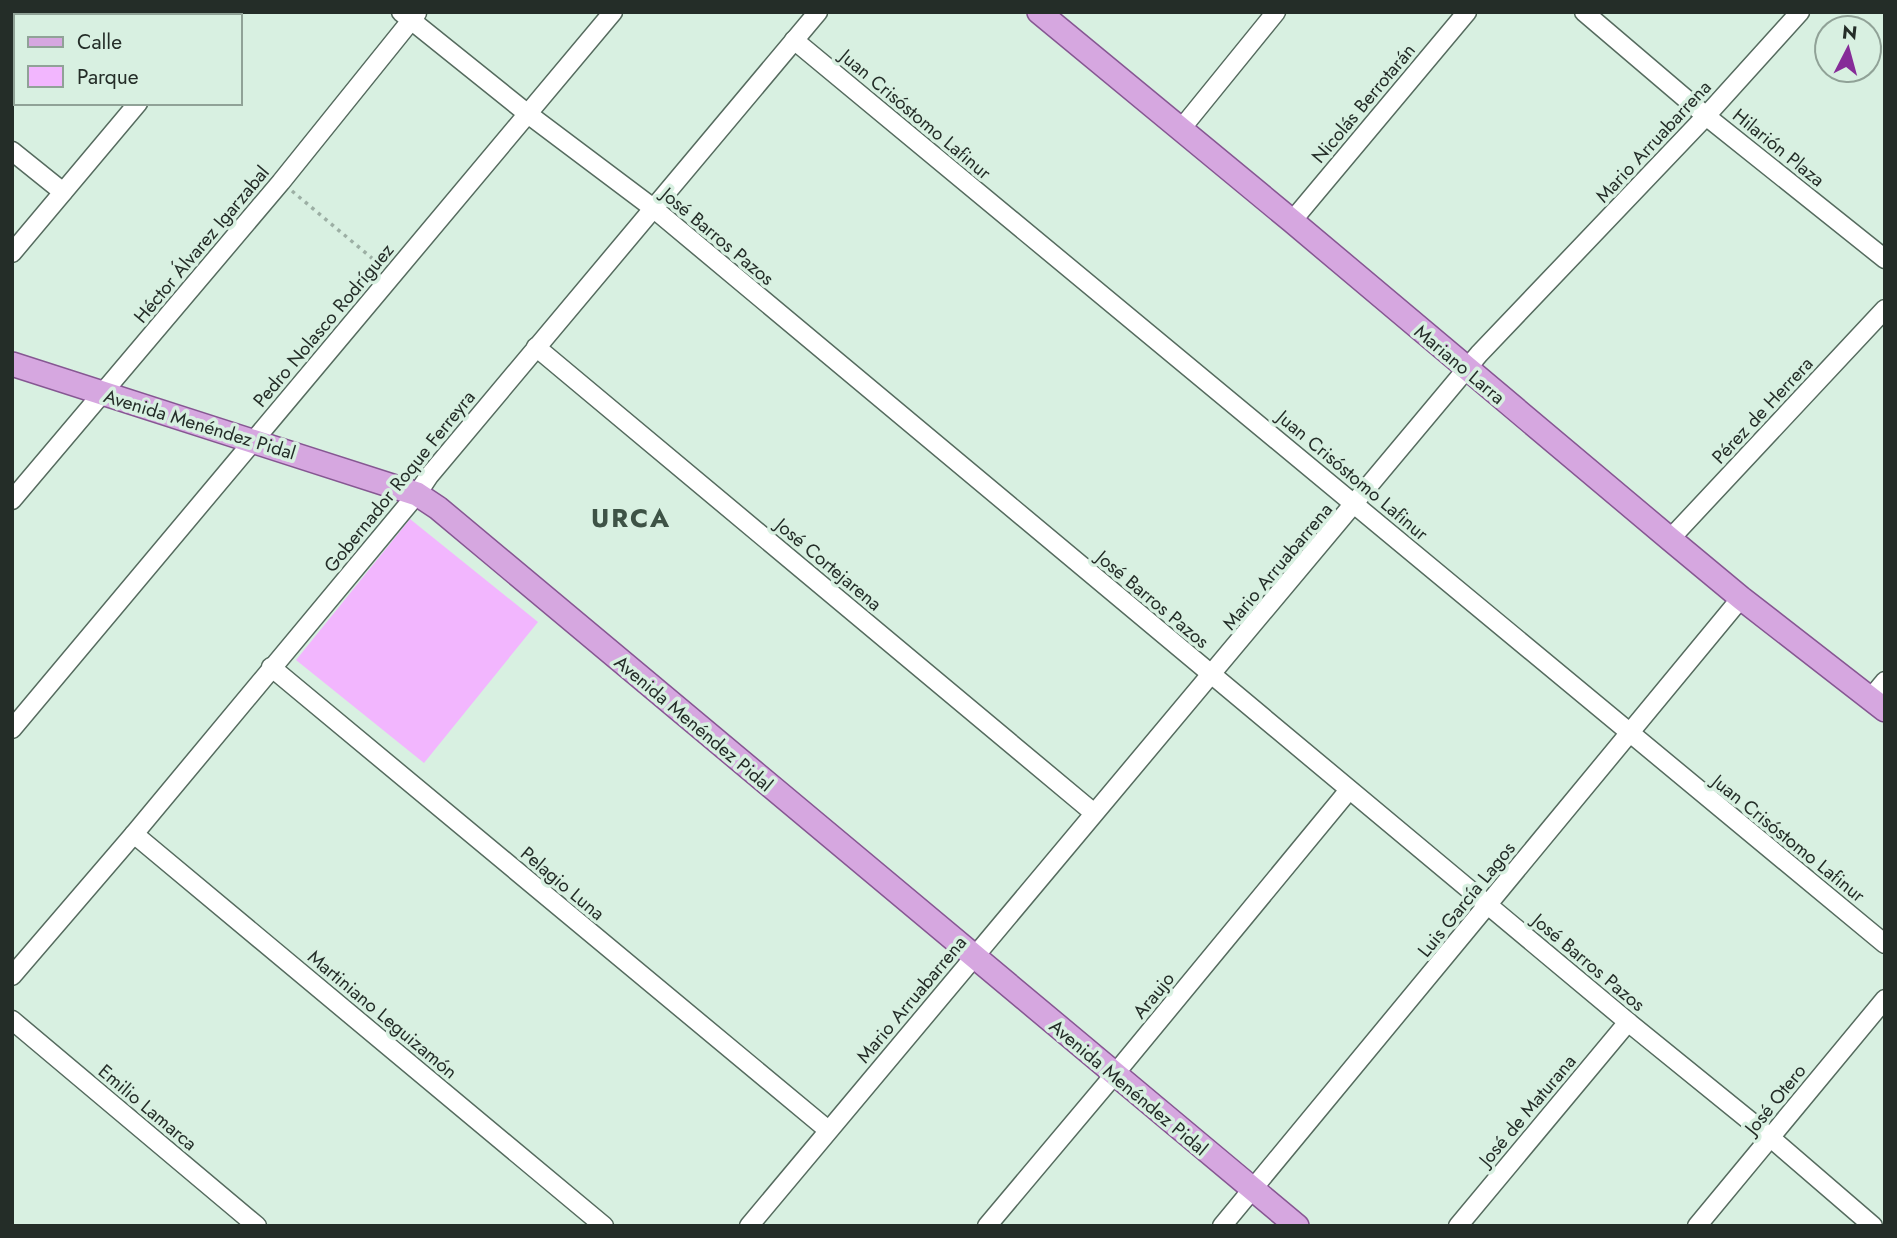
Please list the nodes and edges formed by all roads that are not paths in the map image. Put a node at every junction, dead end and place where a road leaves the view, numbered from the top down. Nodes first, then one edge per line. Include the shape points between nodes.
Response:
1 (613, 12) edge
2 (818, 12) edge
3 (1039, 12) edge
4 (1276, 12) edge
5 (1466, 12) edge
6 (1584, 12) edge
7 (1800, 12) edge
8 (410, 15) edge
9 (794, 40) junction
10 (136, 105) edge
11 (528, 114) junction
12 (1706, 116) junction
13 (1181, 129) junction
14 (12, 151) edge
15 (63, 192) junction
16 (653, 208) junction
17 (1292, 221) junction
18 (12, 253) edge
19 (1885, 259) edge
20 (1885, 309) edge
21 (537, 347) junction
22 (12, 364) edge
23 (1466, 370) junction
24 (102, 393) junction
25 (253, 440) junction
26 (417, 494) junction
27 (12, 500) edge
28 (1356, 504) junction
29 (1670, 540) junction
30 (1741, 598) junction
31 (271, 667) junction
32 (1212, 676) junction
33 (1880, 697) edge
34 (12, 729) edge
35 (1628, 732) junction
36 (1349, 790) junction
37 (1094, 813) junction
38 (134, 834) junction
39 (1488, 905) junction
40 (1885, 944) edge
41 (974, 957) junction
42 (12, 976) edge
43 (1885, 999) edge
44 (12, 1020) edge
45 (1628, 1022) junction
46 (1114, 1075) junction
47 (828, 1130) junction
48 (1771, 1138) junction
49 (1253, 1189) junction
50 (257, 1226) edge
51 (604, 1226) edge
52 (748, 1226) edge
53 (987, 1226) edge
54 (1222, 1226) edge
55 (1297, 1226) edge
56 (1458, 1226) edge
57 (1697, 1226) edge
58 (1873, 1226) edge

1 - 11 street, Pedro Nolasco Rodríguez
2 - 9 street, Gobernador Roque Ferreyra
3 - 13 main road, Mariano Larra
4 - 13 street
5 - 17 street, Nicolás Berrotarán
6 - 12 street, Hilarión Plaza
7 - 12 street, Mario Arruabarrena
8 - 11 street, José Barros Pazos
8 - 24 street, Héctor Álvarez Igarzabal via 281,182
9 - 16 street, Gobernador Roque Ferreyra
9 - 28 street, Juan Crisóstomo Lafinur
10 - 15 street
11 - 16 street, José Barros Pazos
11 - 25 street, Pedro Nolasco Rodríguez
12 - 19 street, Hilarión Plaza
12 - 23 street, Mario Arruabarrena
13 - 17 main road, Mariano Larra
14 - 15 street
15 - 18 street
16 - 21 street, Gobernador Roque Ferreyra
16 - 32 street, José Barros Pazos
17 - 23 main road, Mariano Larra
20 - 29 street, Pérez de Herrera
21 - 26 street, Gobernador Roque Ferreyra
21 - 37 street, José Cortejarena
22 - 24 main road, Avenida Menéndez Pidal
23 - 28 street, Mario Arruabarrena
23 - 29 main road, Mariano Larra
24 - 25 main road, Avenida Menéndez Pidal
24 - 27 street, Héctor Álvarez Igarzabal
25 - 26 main road, Avenida Menéndez Pidal
25 - 34 street, Pedro Nolasco Rodríguez
26 - 31 street, Gobernador Roque Ferreyra
26 - 41 main road, Avenida Menéndez Pidal
28 - 32 street, Mario Arruabarrena
28 - 35 street, Juan Crisóstomo Lafinur
29 - 30 main road, Mariano Larra
30 - 33 main road, Mariano Larra
30 - 35 street, Luis García Lagos
31 - 38 street, Gobernador Roque Ferreyra
31 - 47 street, Pelagio Luna
32 - 36 street, José Barros Pazos
32 - 37 street, Mario Arruabarrena
35 - 39 street, Luis García Lagos
35 - 40 street, Juan Crisóstomo Lafinur
36 - 39 street, José Barros Pazos
36 - 46 street, Araujo
37 - 41 street, Mario Arruabarrena
38 - 42 street, Gobernador Roque Ferreyra
38 - 51 street, Martiniano Leguizamón
39 - 45 street, José Barros Pazos
39 - 49 street, Luis García Lagos
41 - 46 main road, Avenida Menéndez Pidal
41 - 47 street, Mario Arruabarrena
43 - 48 street, José Otero
44 - 50 street, Emilio Lamarca
45 - 48 street, José Barros Pazos
45 - 56 street, José de Maturana
46 - 49 main road, Avenida Menéndez Pidal
46 - 53 street, Araujo
47 - 52 street, Mario Arruabarrena
48 - 57 street, José Otero
48 - 58 street, José Barros Pazos
49 - 54 street, Luis García Lagos
49 - 55 main road, Avenida Menéndez Pidal

